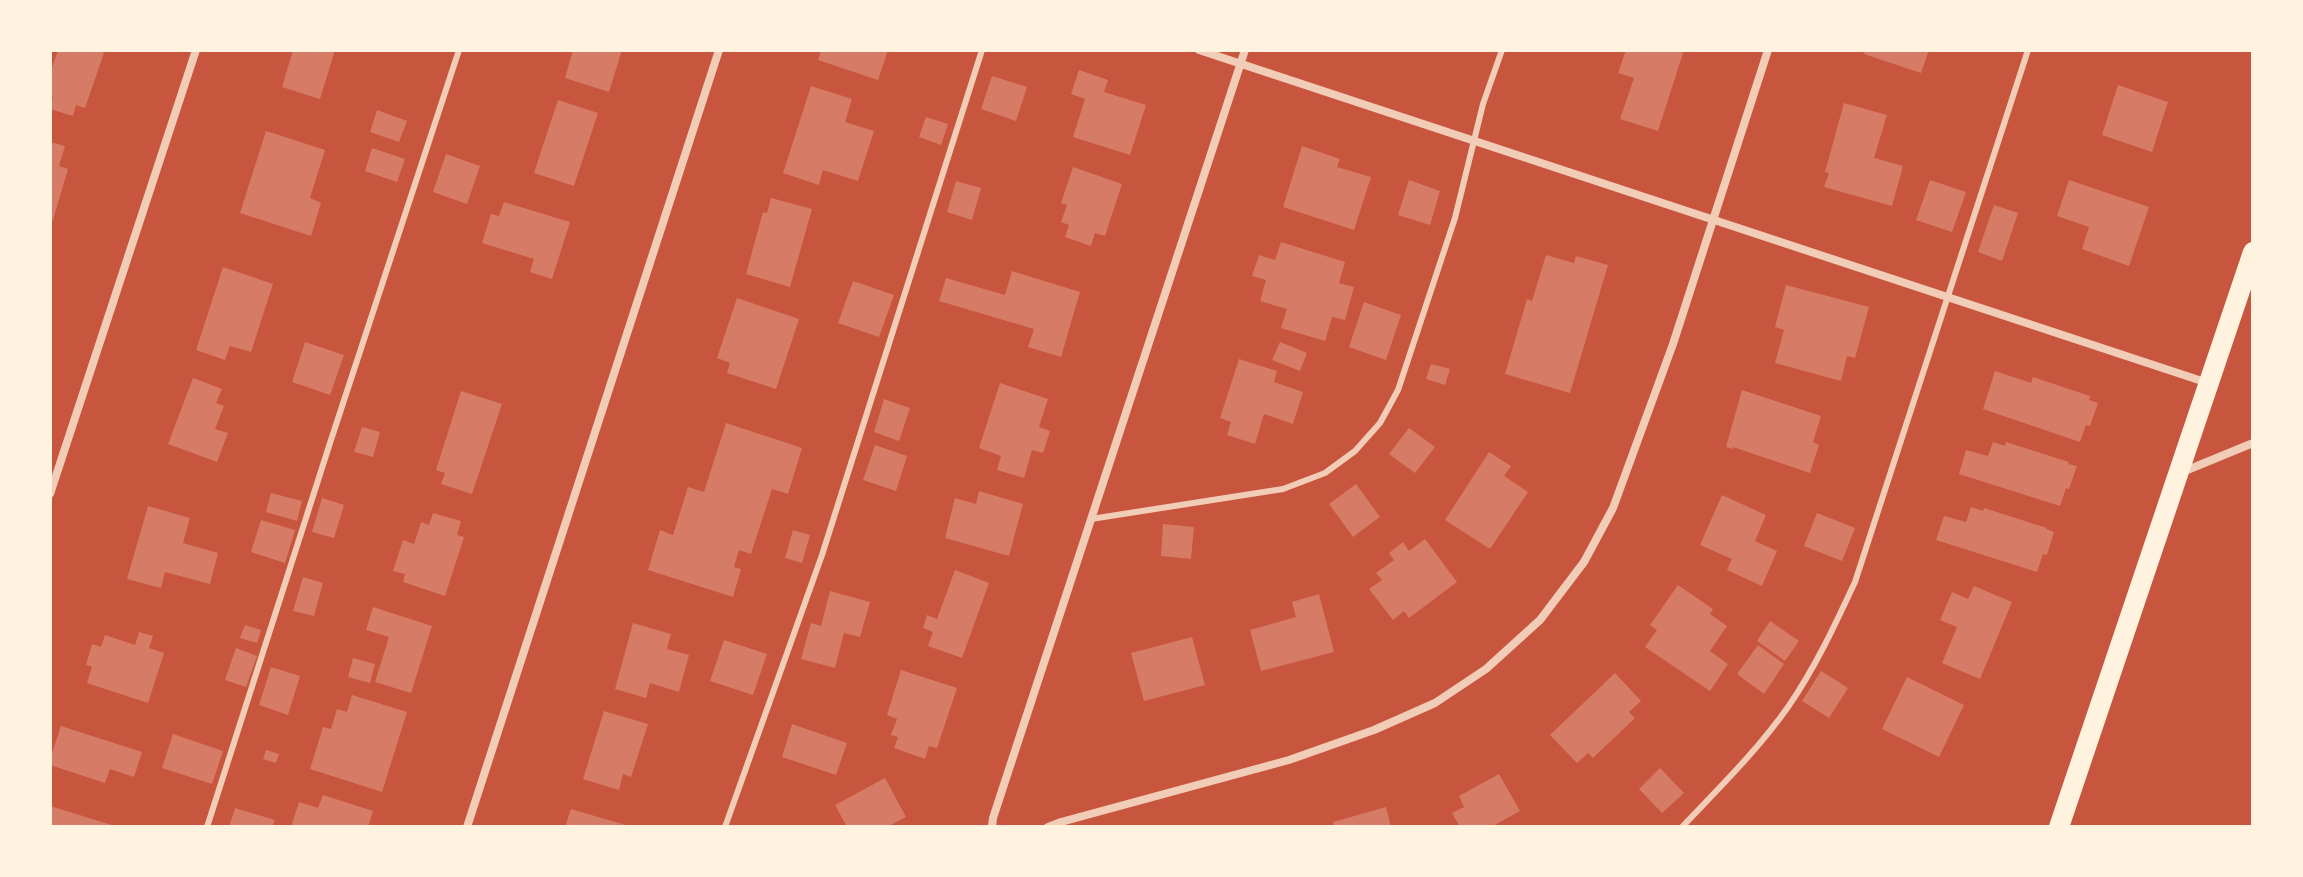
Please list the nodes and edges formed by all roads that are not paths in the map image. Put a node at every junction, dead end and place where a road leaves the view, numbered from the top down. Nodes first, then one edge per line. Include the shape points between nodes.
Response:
1 (196, 50) edge
2 (459, 50) edge
3 (719, 50) edge
4 (982, 50) edge
5 (1199, 50) edge
6 (1245, 50) edge
7 (1502, 50) edge
8 (1768, 50) edge
9 (2028, 50) edge
10 (1241, 64) junction
11 (1476, 142) junction
12 (1714, 220) junction
13 (2253, 252) edge
14 (1947, 296) junction
15 (2210, 383) junction
16 (2253, 443) edge
17 (2179, 473) junction
18 (50, 494) edge
19 (1091, 519) junction
20 (207, 827) edge
21 (467, 827) edge
22 (725, 827) edge
23 (992, 827) edge
24 (1048, 827) edge
25 (1682, 827) edge
26 (2059, 827) edge

1 - 18 street
2 - 20 lane
3 - 21 street
4 - 22 lane via 822,555
5 - 10 street
6 - 10 street
7 - 11 lane
8 - 12 street
9 - 14 lane
10 - 11 street
10 - 19 street
11 - 12 street
11 - 19 lane via 1398,390 1380,423 1355,451 1325,473 1283,489
12 - 14 street
12 - 24 street via 1613,508 1584,562 1540,620 1486,669 1435,703 1374,730 1289,760
13 - 15 main road
14 - 15 street
14 - 25 lane via 1855,582 1825,647 1779,718
15 - 17 main road
16 - 17 street
17 - 26 main road
19 - 23 street

